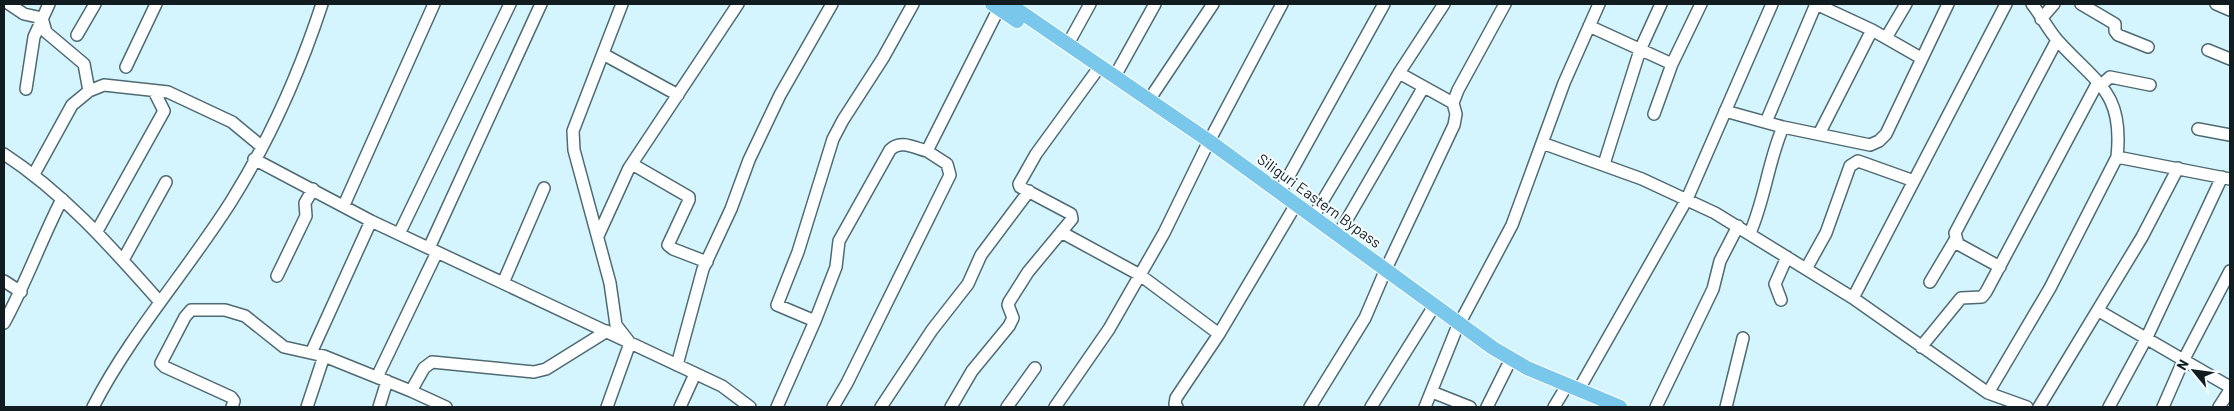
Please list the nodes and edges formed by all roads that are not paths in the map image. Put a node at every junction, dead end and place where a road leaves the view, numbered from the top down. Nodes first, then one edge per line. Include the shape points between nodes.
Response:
1 (9, 4) edge
2 (49, 4) edge
3 (95, 4) edge
4 (156, 4) edge
5 (322, 4) edge
6 (434, 4) edge
7 (510, 4) edge
8 (541, 4) edge
9 (622, 4) edge
10 (738, 4) edge
11 (832, 4) edge
12 (913, 4) edge
13 (1090, 4) edge
14 (1155, 4) edge
15 (1213, 4) edge
16 (1282, 4) edge
17 (1384, 4) edge
18 (1444, 4) edge
19 (1504, 4) edge
20 (1599, 4) edge
21 (1661, 4) edge
22 (1701, 4) edge
23 (1772, 4) edge
24 (1816, 4) edge
25 (1906, 4) edge
26 (1948, 4) edge
27 (2006, 4) edge
28 (2032, 4) edge
29 (2054, 4) edge
30 (2080, 4) edge
31 (2216, 4) edge
32 (1000, 5) edge
33 (2230, 10) edge
34 (42, 18) junction
35 (2041, 19) junction
36 (1588, 26) junction
37 (1872, 30) junction
38 (78, 35) dead end
39 (1886, 38) junction
40 (2057, 40) junction
41 (1068, 44) junction
42 (2148, 47) dead end
43 (1640, 50) junction
44 (2208, 50) dead end
45 (602, 54) junction
46 (1921, 58) junction
47 (2230, 59) edge
48 (1672, 64) junction
49 (126, 67) dead end
50 (1095, 73) junction
51 (1399, 73) junction
52 (1115, 76) junction
53 (2099, 84) junction
54 (2150, 85) dead end
55 (1423, 88) junction
56 (26, 89) dead end
57 (89, 91) junction
58 (154, 91) junction
59 (678, 95) junction
60 (1149, 100) junction
61 (1453, 103) junction
62 (1725, 111) junction
63 (1654, 114) dead end
64 (1766, 122) junction
65 (1783, 127) junction
66 (2198, 129) dead end
67 (1820, 134) junction
68 (2230, 135) edge
69 (1542, 143) junction
70 (1207, 145) junction
71 (262, 146) junction
72 (927, 151) junction
73 (4, 154) edge
74 (2118, 157) junction
75 (254, 159) junction
76 (632, 164) junction
77 (1604, 164) junction
78 (2178, 168) junction
79 (34, 174) junction
80 (2226, 178) edge
81 (1914, 181) junction
82 (166, 182) dead end
83 (544, 188) dead end
84 (313, 189) junction
85 (1029, 192) junction
86 (1280, 192) junction
87 (62, 199) junction
88 (1687, 199) junction
89 (344, 205) junction
90 (1292, 211) junction
91 (1313, 217) junction
92 (371, 221) junction
93 (1738, 226) junction
94 (97, 230) junction
95 (1061, 232) junction
96 (1750, 233) junction
97 (400, 234) junction
98 (1338, 235) junction
99 (598, 236) junction
100 (1955, 240) junction
101 (433, 250) junction
102 (1787, 257) junction
103 (123, 260) junction
104 (707, 262) junction
105 (2000, 267) junction
106 (1806, 269) junction
107 (2230, 271) edge
108 (1385, 273) junction
109 (1140, 275) junction
110 (277, 276) dead end
111 (4, 281) edge
112 (1930, 282) dead end
113 (503, 283) junction
114 (20, 292) junction
115 (1853, 298) junction
116 (1781, 300) dead end
117 (160, 302) junction
118 (1431, 311) junction
119 (2099, 311) junction
120 (815, 321) junction
121 (4, 323) edge
122 (1458, 326) junction
123 (607, 331) junction
124 (1219, 334) junction
125 (2147, 337) junction
126 (1743, 338) dead end
127 (630, 343) junction
128 (1920, 347) junction
129 (311, 353) junction
130 (324, 356) junction
131 (2184, 359) junction
132 (677, 365) junction
133 (1507, 367) junction
134 (1035, 368) dead end
135 (695, 374) junction
136 (382, 379) junction
137 (2230, 387) edge
138 (1579, 389) junction
139 (411, 390) junction
140 (2230, 390) edge
141 (1432, 392) junction
142 (1563, 392) junction
143 (1988, 392) junction
144 (93, 407) edge
145 (232, 407) edge
146 (307, 407) edge
147 (379, 407) edge
148 (446, 407) edge
149 (607, 407) edge
150 (680, 407) edge
151 (750, 407) edge
152 (777, 407) edge
153 (833, 407) edge
154 (881, 407) edge
155 (951, 407) edge
156 (1007, 407) edge
157 (1055, 407) edge
158 (1177, 407) edge
159 (1310, 407) edge
160 (1371, 407) edge
161 (1424, 407) edge
162 (1470, 407) edge
163 (1487, 407) edge
164 (1554, 407) edge
165 (1599, 407) edge
166 (1620, 407) edge
167 (1656, 407) edge
168 (1726, 407) edge
169 (2027, 407) edge
170 (2039, 407) edge
171 (2109, 407) edge
172 (2163, 407) edge
173 (2219, 407) edge

1 - 34 street via 24,14
2 - 34 street
3 - 38 street
4 - 49 street
5 - 71 street via 279,113
6 - 89 street
7 - 97 street
8 - 101 street
9 - 45 street
10 - 59 street
11 - 104 street via 780,95
12 - 120 street via 833,139 798,252 777,303 778,307
13 - 41 street
14 - 52 street
15 - 60 street
16 - 70 street
17 - 86 street
18 - 51 street
19 - 61 street
20 - 36 street
21 - 43 street
22 - 48 street
23 - 62 street
24 - 37 street
24 - 64 street
25 - 39 street
26 - 46 street
27 - 81 street
28 - 35 street
29 - 35 street
30 - 42 street via 2113,22 2118,35
31 - 33 street
32 - 41 main road, Siliguri Eastern Bypass
32 - 50 main road, Siliguri Eastern Bypass
32 - 72 street
34 - 56 street via 34,37
34 - 57 street via 46,32 84,64
35 - 40 street
36 - 43 street
36 - 69 street
37 - 39 street
37 - 67 street
39 - 46 street
40 - 53 street
40 - 100 street via 1959,225
41 - 52 main road, Siliguri Eastern Bypass
43 - 48 street
43 - 77 street
44 - 47 street
45 - 59 street
45 - 99 street via 573,131 574,150
46 - 67 street via 1886,134 1879,141 1870,145
48 - 63 street
50 - 70 main road, Siliguri Eastern Bypass
50 - 85 street via 1020,180 1020,187
51 - 55 street
51 - 91 street
52 - 60 main road, Siliguri Eastern Bypass
53 - 54 street via 2110,77
53 - 74 street via 2117,112 2120,132
53 - 105 street
55 - 61 street
55 - 98 street
57 - 58 street via 104,85
57 - 79 street via 72,105
58 - 71 street via 177,95 232,122
58 - 94 street via 164,111
59 - 76 street
60 - 70 main road, Siliguri Eastern Bypass
61 - 108 street via 1454,125
62 - 64 street
62 - 88 street
64 - 65 street
65 - 67 street
65 - 96 street via 1770,160 1762,203
66 - 68 street
69 - 77 street
69 - 122 street via 1512,225
70 - 86 main road, Siliguri Eastern Bypass
70 - 90 main road, Siliguri Eastern Bypass
70 - 109 street
71 - 75 street
72 - 120 street via 902,144 890,150 839,241 836,267
72 - 153 street via 947,164 950,174
73 - 79 street
74 - 78 street
74 - 143 street via 2050,288
75 - 84 street
75 - 117 street via 232,200
76 - 99 street
76 - 104 street via 688,197 668,245
77 - 88 street
78 - 80 street
78 - 119 street
79 - 87 street
80 - 125 street
81 - 106 street via 1853,162 1826,233
81 - 115 street
82 - 103 street
83 - 113 street
84 - 89 street
84 - 110 street via 305,203 306,216
85 - 95 street via 1072,215
85 - 154 street via 981,255 968,284 932,330
86 - 91 main road, Siliguri Eastern Bypass
87 - 94 street
87 - 114 street
88 - 93 street
88 - 138 street
89 - 92 street
90 - 108 main road, Siliguri Eastern Bypass
90 - 124 street
91 - 98 main road, Siliguri Eastern Bypass
92 - 97 street
92 - 129 street
93 - 96 street
93 - 167 street via 1720,261 1713,289
94 - 103 street
95 - 109 street
95 - 155 street via 1020,284 1008,305 1012,322 972,371
96 - 102 street
97 - 101 street
98 - 108 main road, Siliguri Eastern Bypass
99 - 127 street via 616,325
100 - 105 street
100 - 112 street
101 - 113 street
101 - 136 street
102 - 106 street
102 - 116 street via 1776,284
103 - 117 street
104 - 132 street
105 - 128 street via 1982,297 1961,298
106 - 115 street
107 - 131 street
108 - 118 main road, Siliguri Eastern Bypass
108 - 122 main road, Siliguri Eastern Bypass
108 - 159 street via 1365,318
109 - 124 street
109 - 157 street via 1109,329
111 - 114 street
113 - 123 street
114 - 121 street
115 - 128 street
117 - 144 street via 127,348
118 - 122 main road, Siliguri Eastern Bypass
118 - 160 street
119 - 125 street
119 - 170 street
120 - 152 street
122 - 133 main road, Siliguri Eastern Bypass
122 - 138 main road, Siliguri Eastern Bypass via 1510,359
122 - 141 street
123 - 127 street
123 - 139 street via 546,369 534,372 432,362 424,368
124 - 158 street via 1176,398
125 - 131 street
125 - 171 street
126 - 168 street
127 - 132 street
127 - 149 street
128 - 143 street
129 - 130 street
129 - 145 street via 284,347 245,316 226,310 191,310 161,363 228,394 233,399
130 - 136 street
130 - 146 street
131 - 137 street
131 - 172 street
132 - 135 street
133 - 142 main road, Siliguri Eastern Bypass
133 - 163 street
134 - 156 street
135 - 150 street
135 - 151 street via 722,386
136 - 139 street
136 - 147 street
138 - 166 main road, Siliguri Eastern Bypass
139 - 148 street
140 - 173 street
141 - 161 street
141 - 162 street
142 - 164 street
142 - 165 main road, Siliguri Eastern Bypass
143 - 169 street

